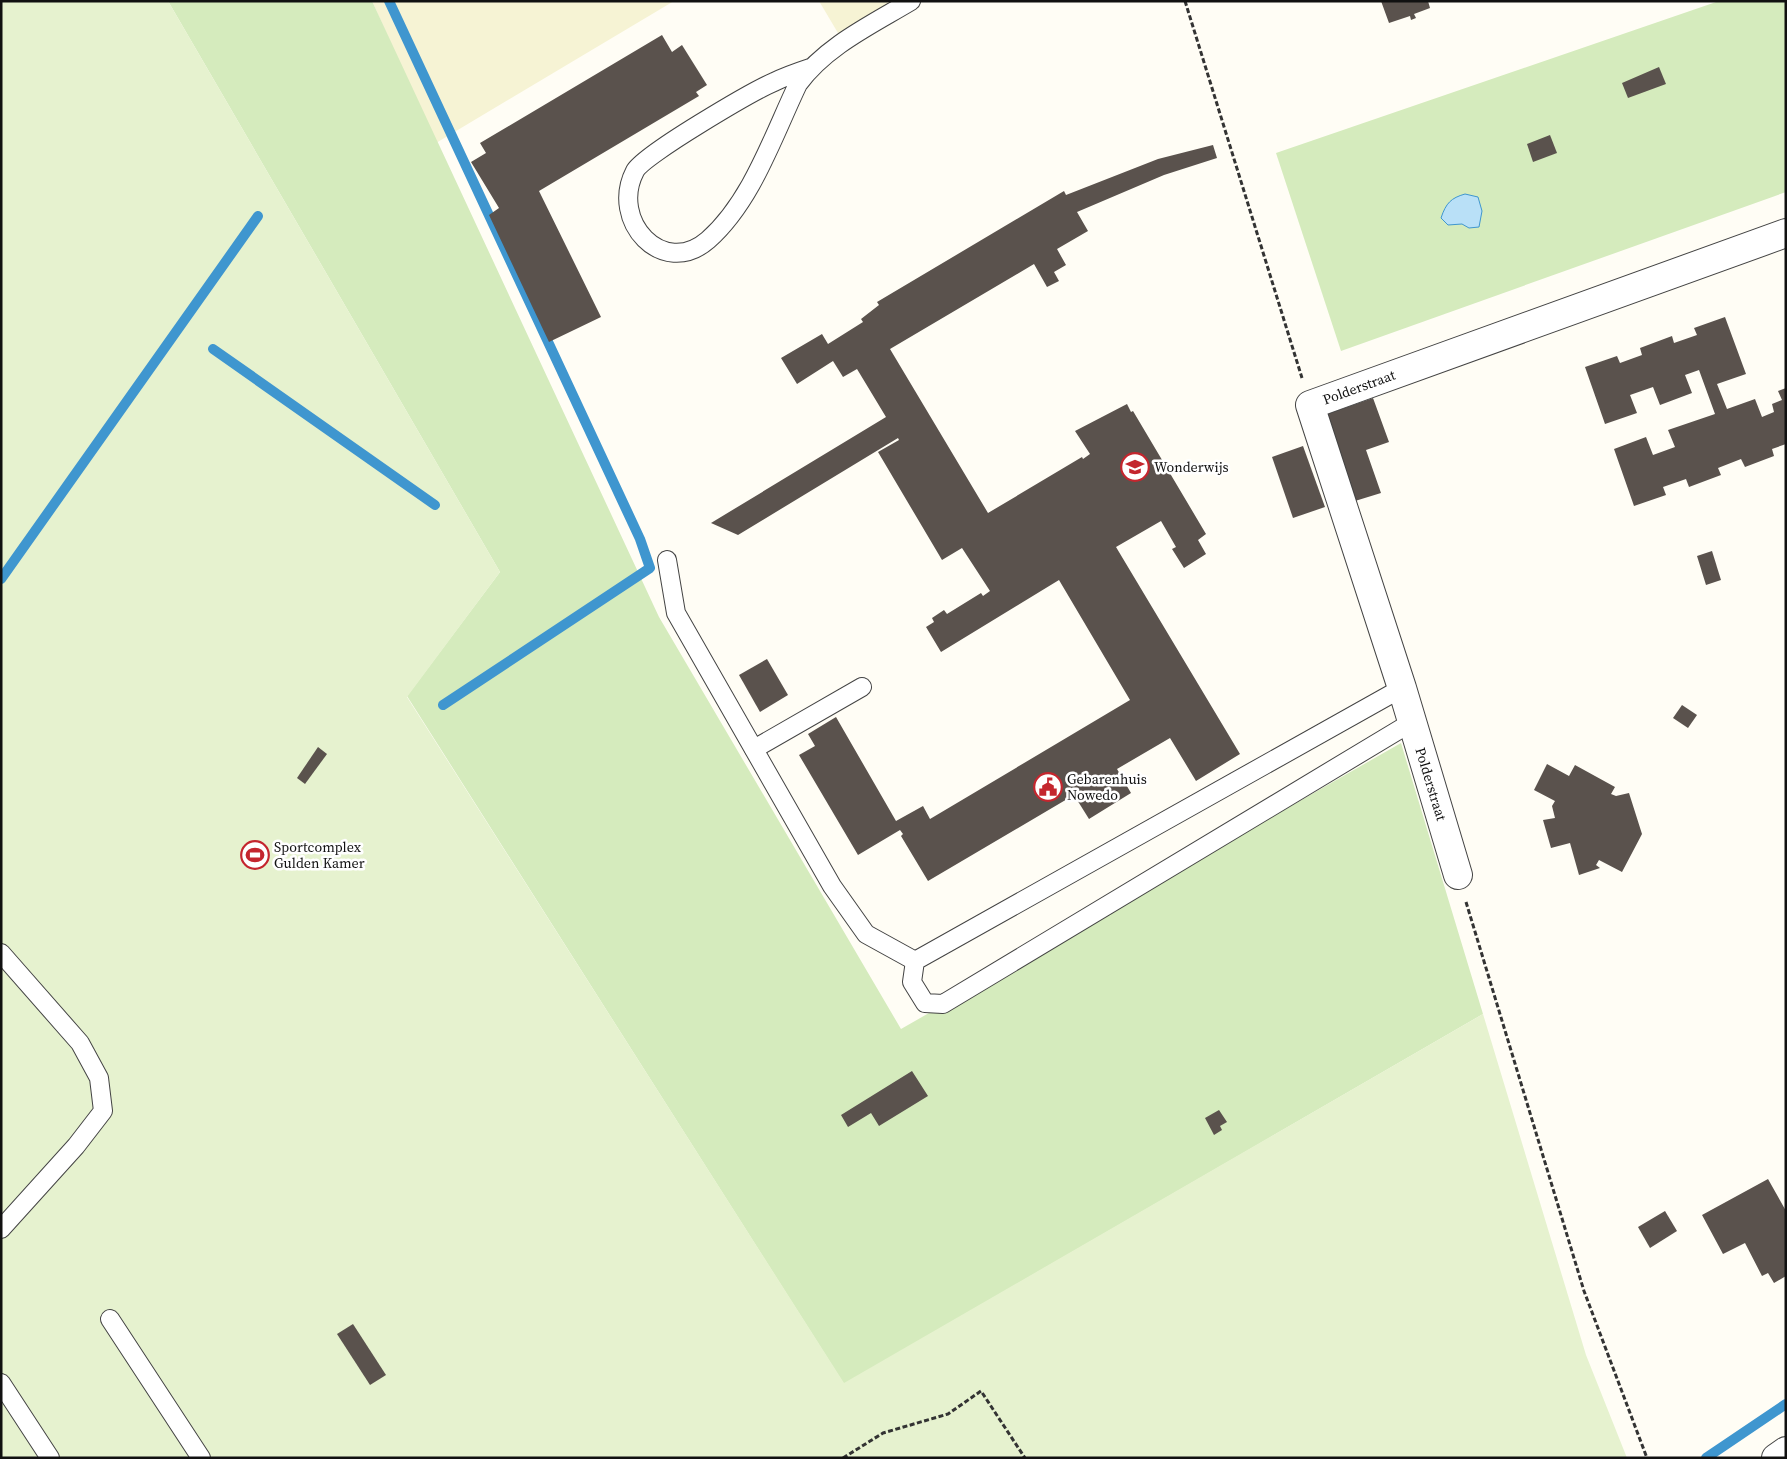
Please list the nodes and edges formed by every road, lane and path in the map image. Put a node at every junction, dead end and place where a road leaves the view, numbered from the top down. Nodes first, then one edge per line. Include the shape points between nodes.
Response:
1 (911, 1) edge
2 (1185, 1) edge
3 (810, 68) junction
4 (1786, 233) edge
5 (1310, 405) junction
6 (667, 560) dead end
7 (862, 687) dead end
8 (1402, 688) junction
9 (1412, 722) junction
10 (754, 749) junction
11 (1458, 875) joint
12 (1, 953) edge
13 (915, 961) junction
14 (1, 1229) edge
15 (110, 1319) dead end
16 (1, 1383) edge
17 (1786, 1451) edge
18 (50, 1458) edge
19 (200, 1458) edge
20 (843, 1458) edge
21 (1026, 1458) edge
22 (1647, 1458) edge
23 (1776, 1458) edge

1 - 3 lane via 828,52
2 - 5 path
3 - 3 lane via 798,84 741,203 706,242 687,251 670,252 651,245 638,232 627,209 627,192 635,170 654,152 774,82
4 - 5 street, Polderstraat
5 - 8 street, Polderstraat
6 - 10 lane via 676,613
7 - 10 lane
8 - 9 street, Polderstraat
8 - 13 lane
9 - 11 street, Polderstraat
9 - 13 lane via 943,1004 925,1003 912,982
10 - 13 lane via 832,886 866,934
11 - 22 path via 1584,1292
12 - 14 lane via 80,1042 99,1078 103,1111
15 - 19 lane
16 - 18 lane
17 - 23 street
20 - 21 path via 883,1433 948,1414 981,1391

